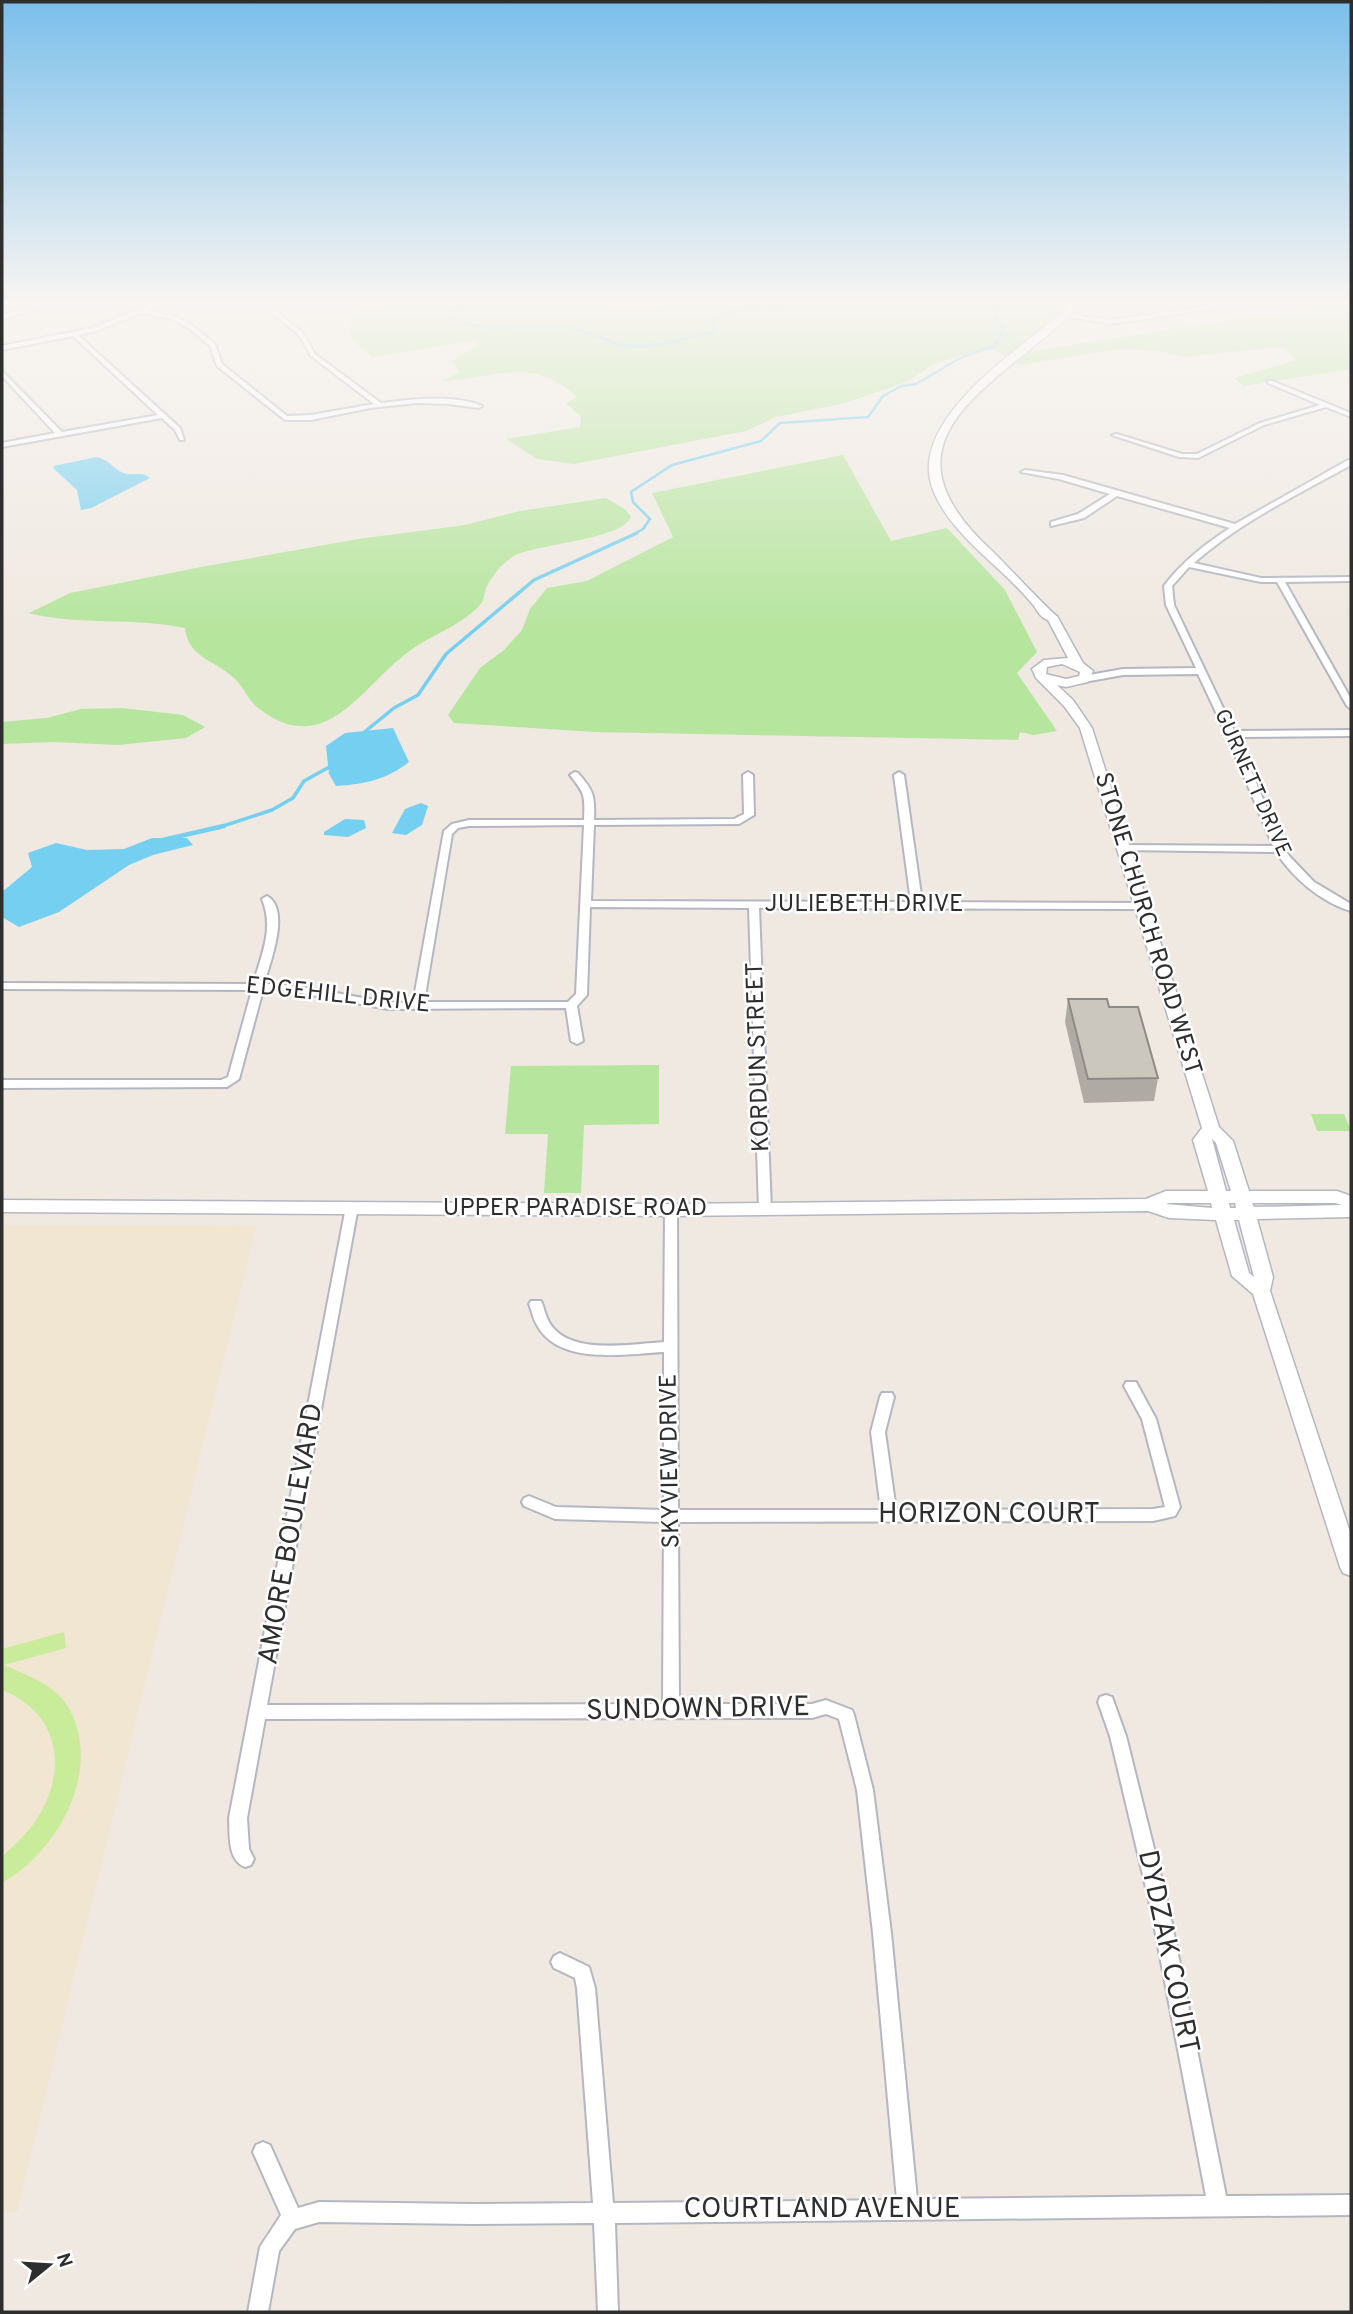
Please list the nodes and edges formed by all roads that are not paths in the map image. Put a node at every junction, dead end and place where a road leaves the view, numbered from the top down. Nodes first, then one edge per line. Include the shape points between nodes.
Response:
1 (40, 413) edge
2 (159, 413) edge
3 (279, 413) edge
4 (331, 413) edge
5 (956, 413) edge
6 (1300, 413) edge
7 (162, 416) junction
8 (60, 434) junction
9 (1115, 435) dead end
10 (182, 439) dead end
11 (2, 445) edge
12 (1351, 462) edge
13 (1025, 472) dead end
14 (1116, 493) junction
15 (1054, 524) dead end
16 (1236, 527) junction
17 (1188, 564) junction
18 (1351, 579) edge
19 (1280, 580) junction
20 (1047, 616) junction
21 (1047, 663) junction
22 (1200, 671) junction
23 (1081, 673) junction
24 (1044, 678) junction
25 (1351, 706) edge
26 (1083, 720) junction
27 (1351, 733) edge
28 (1230, 734) junction
29 (575, 775) dead end
30 (748, 775) dead end
31 (899, 775) dead end
32 (588, 823) junction
33 (1125, 848) junction
34 (1279, 849) junction
35 (267, 899) dead end
36 (587, 904) junction
37 (754, 905) junction
38 (917, 905) junction
39 (1142, 905) junction
40 (1351, 908) edge
41 (2, 986) edge
42 (259, 986) junction
43 (571, 1005) junction
44 (418, 1006) junction
45 (577, 1041) dead end
46 (2, 1084) edge
47 (1211, 1129) junction
48 (1240, 1196) junction
49 (1351, 1202) edge
50 (1219, 1205) junction
51 (2, 1206) edge
52 (352, 1207) junction
53 (765, 1209) junction
54 (671, 1210) junction
55 (1351, 1211) edge
56 (1247, 1214) junction
57 (1261, 1291) junction
58 (536, 1304) dead end
59 (669, 1347) junction
60 (1131, 1386) dead end
61 (887, 1397) dead end
62 (529, 1502) dead end
63 (889, 1514) junction
64 (673, 1516) junction
65 (1351, 1567) edge
66 (1106, 1702) dead end
67 (671, 1711) junction
68 (260, 1712) junction
69 (245, 1859) dead end
70 (560, 1962) dead end
71 (263, 2152) dead end
72 (1218, 2205) junction
73 (1351, 2205) edge
74 (908, 2210) junction
75 (604, 2212) junction
76 (293, 2220) junction
77 (258, 2312) edge
78 (608, 2312) edge

1 - 8 street
2 - 7 street
3 - 4 street via 285,418
5 - 20 main road, STONE CHURCH ROAD WEST via 938,434 932,466 938,493 960,525 1023,583
6 - 9 street via 1262,424 1198,456 1181,456
7 - 8 street
7 - 10 street via 178,429
8 - 11 street
12 - 16 street
13 - 14 street
14 - 15 street via 1081,516
14 - 16 street
16 - 17 street
17 - 19 street via 1246,578
17 - 22 street, GURNETT DRIVE via 1167,586 1170,605
18 - 19 street
19 - 25 street
20 - 21 main road via 1043,618 1056,648
20 - 23 main road, STONE CHURCH ROAD WEST via 1053,618
21 - 23 main road
21 - 24 main road via 1038,669
22 - 23 street
22 - 28 street, GURNETT DRIVE
23 - 24 main road via 1062,683
23 - 26 main road, STONE CHURCH ROAD WEST via 1076,690 1086,715
24 - 26 main road
26 - 33 main road, STONE CHURCH ROAD WEST
27 - 28 street
28 - 34 street, GURNETT DRIVE
29 - 32 street via 589,794
30 - 32 street via 749,815 741,821
31 - 38 street
32 - 36 street
32 - 44 street via 469,823 455,826 447,834
33 - 34 street
33 - 39 main road, STONE CHURCH ROAD WEST
34 - 40 street, GURNETT DRIVE via 1306,882
35 - 42 street via 274,932
36 - 37 street, JULIEBETH DRIVE
36 - 43 street via 582,995
37 - 38 street, JULIEBETH DRIVE
37 - 53 street, KORDUN STREET
38 - 39 street, JULIEBETH DRIVE
39 - 47 main road, STONE CHURCH ROAD WEST
41 - 42 street, EDGEHILL DRIVE
42 - 44 street, EDGEHILL DRIVE via 304,990 357,1003
42 - 46 street via 233,1079 223,1084
43 - 44 street, EDGEHILL DRIVE
43 - 45 street
47 - 48 main road, STONE CHURCH ROAD WEST via 1224,1140
47 - 50 main road, STONE CHURCH ROAD WEST via 1202,1140
48 - 49 main road, UPPER PARADISE ROAD
48 - 50 main road, UPPER PARADISE ROAD
48 - 56 main road, STONE CHURCH ROAD WEST
50 - 53 main road, UPPER PARADISE ROAD via 1169,1212 1149,1205
50 - 56 main road, UPPER PARADISE ROAD
50 - 57 main road, STONE CHURCH ROAD WEST via 1241,1276
51 - 52 main road, UPPER PARADISE ROAD
52 - 54 main road, UPPER PARADISE ROAD
52 - 68 street, AMORE BOULEVARD
53 - 54 main road, UPPER PARADISE ROAD
54 - 59 street, SKYVIEW DRIVE
55 - 56 main road, UPPER PARADISE ROAD
56 - 57 main road, STONE CHURCH ROAD WEST via 1264,1277
57 - 65 main road, STONE CHURCH ROAD WEST
58 - 59 street via 538,1320 564,1346
59 - 64 street, SKYVIEW DRIVE
60 - 63 street, HORIZON COURT via 1149,1419 1171,1498 1170,1512 1153,1516
61 - 63 street via 878,1432
62 - 64 street, HORIZON COURT via 555,1513
63 - 64 street, HORIZON COURT
64 - 67 street, SKYVIEW DRIVE
66 - 72 street, DYDZAK COURT via 1160,1909
67 - 68 street, SUNDOWN DRIVE
67 - 74 street, SUNDOWN DRIVE via 812,1711 826,1707 846,1715 865,1790 883,1933
68 - 69 street, AMORE BOULEVARD via 237,1829
70 - 75 street via 583,1973 586,1988
71 - 76 street
72 - 73 street, COURTLAND AVENUE
72 - 74 street, COURTLAND AVENUE
74 - 75 street, COURTLAND AVENUE
75 - 76 street, COURTLAND AVENUE via 319,2211
75 - 78 street
76 - 77 street via 270,2247

